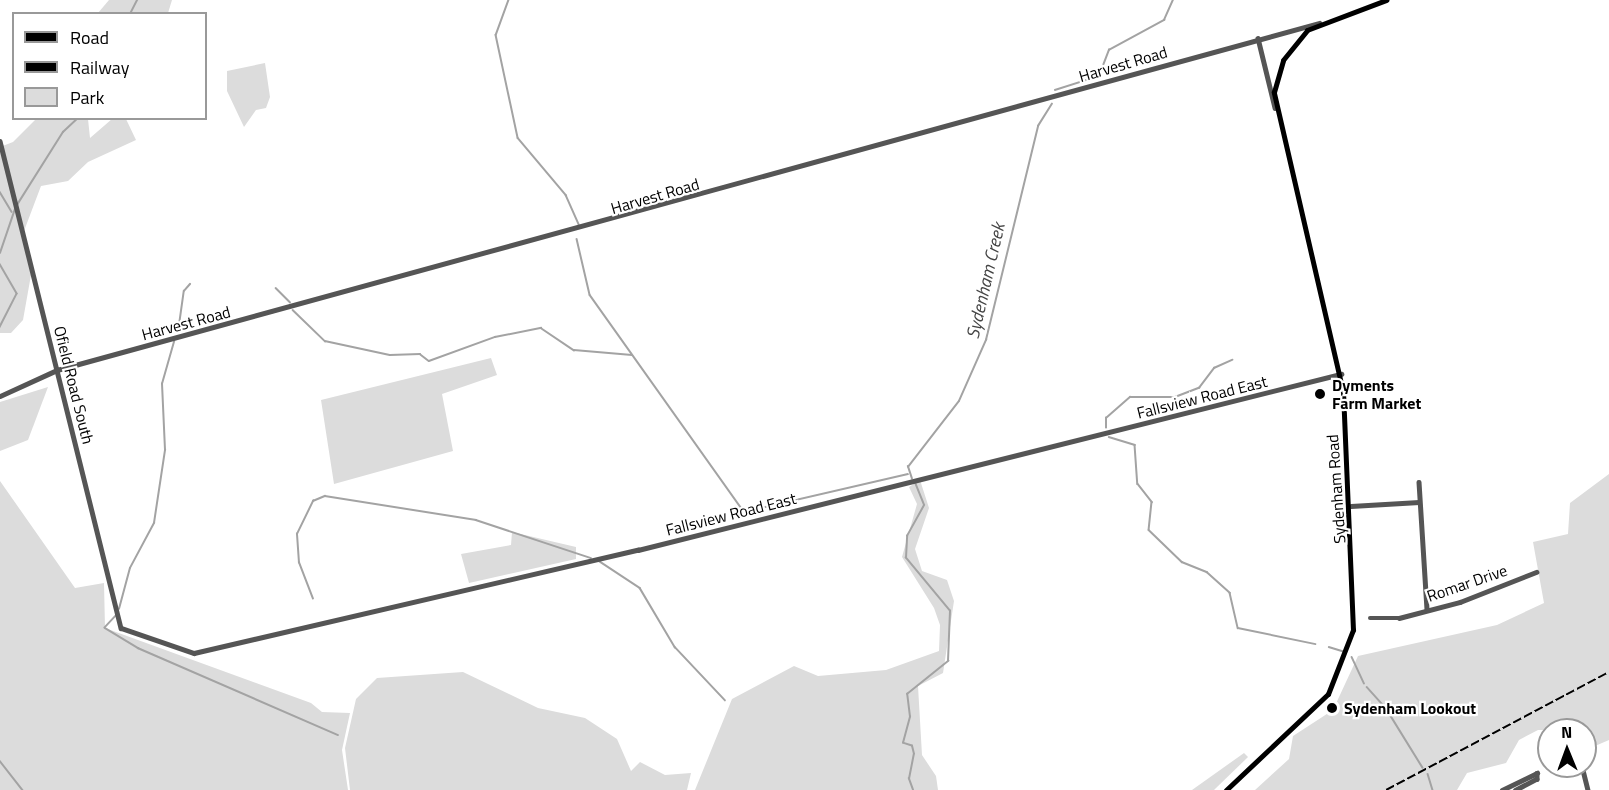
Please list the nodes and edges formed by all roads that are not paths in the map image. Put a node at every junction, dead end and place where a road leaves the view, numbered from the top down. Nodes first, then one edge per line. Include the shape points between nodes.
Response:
1 (1386, 0) edge
2 (1318, 23) junction
3 (1258, 38) junction
4 (1275, 108) junction
5 (0, 141) edge
6 (57, 370) junction
7 (1341, 374) junction
8 (0, 396) edge
9 (1419, 482) dead end
10 (1419, 502) junction
11 (1351, 506) junction
12 (1536, 572) dead end
13 (1427, 610) junction
14 (1370, 618) dead end
15 (127, 633) joint
16 (1226, 790) edge
17 (1502, 790) edge
18 (1516, 790) edge

1 - 2 main road, Sydenham Road
2 - 3 street, Harvest Road
2 - 4 main road, Sydenham Road via 1283,60
3 - 4 street, Sydenham Road
3 - 6 street, Harvest Road
4 - 7 main road, Sydenham Road
5 - 6 street, Ofield Road South
6 - 8 street, Harvest Road
6 - 15 street, Ofield Road South
7 - 11 main road, Sydenham Road
7 - 15 street, Fallsview Road East via 206,654
9 - 10 street
10 - 11 street
10 - 13 street
11 - 16 main road, Sydenham Road via 1356,612 1346,657 1318,708
12 - 13 street, Romar Drive
13 - 14 street, Romar Drive via 1399,618
17 - 18 street via 1537,773 1537,779

